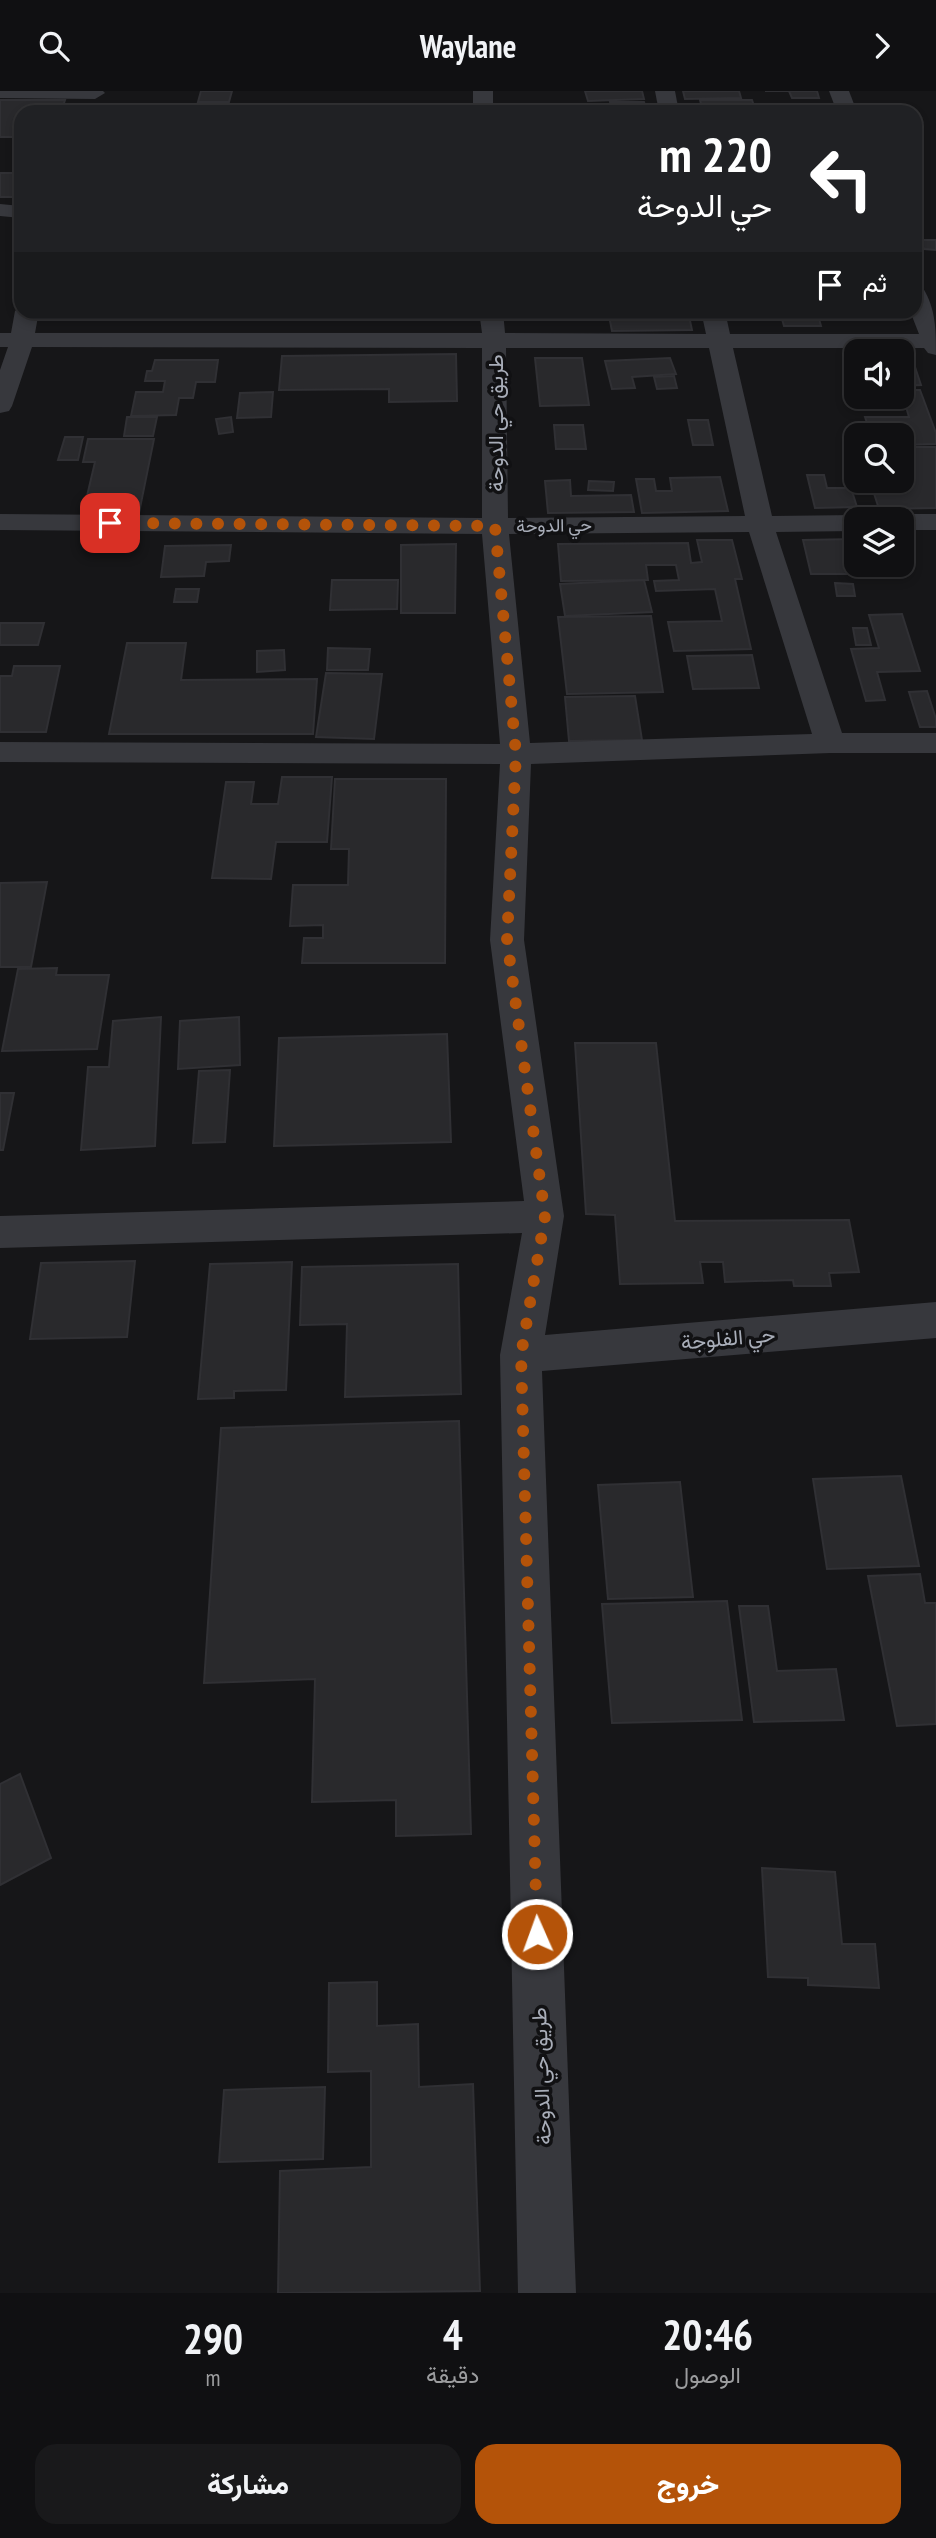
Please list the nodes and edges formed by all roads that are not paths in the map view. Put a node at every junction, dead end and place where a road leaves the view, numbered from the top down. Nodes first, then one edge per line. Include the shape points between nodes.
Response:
1 (0, 92) edge
2 (95, 92) edge
3 (922, 311) edge
4 (23, 319) edge
5 (715, 319) edge
6 (492, 326) edge
7 (11, 340) edge
8 (719, 342) junction
9 (935, 344) edge
10 (0, 406) edge
11 (0, 522) edge
12 (914, 522) edge
13 (936, 522) edge
14 (760, 523) junction
15 (844, 523) edge
16 (495, 526) junction
17 (830, 743) junction
18 (936, 743) edge
19 (0, 752) edge
20 (516, 754) junction
21 (545, 1216) junction
22 (0, 1232) edge
23 (936, 1320) edge
24 (521, 1355) junction
25 (547, 2293) edge

1 - 2 street
3 - 9 street
4 - 7 street
5 - 8 street
6 - 7 street
6 - 8 street
6 - 16 street, طريق حي الدوحة
7 - 10 street
8 - 9 street
8 - 14 street
11 - 16 street, حي الدوحة
12 - 13 street
14 - 15 street, حي الدوحة
14 - 16 street, حي الدوحة
14 - 17 street
16 - 20 street, طريق حي الدوحة
17 - 18 street
17 - 20 street
19 - 20 street
20 - 21 street, طريق حي الدوحة via 507,940
21 - 22 street
21 - 24 street, طريق حي الدوحة
23 - 24 street, حي الفلوجة
24 - 25 street, طريق حي الدوحة

